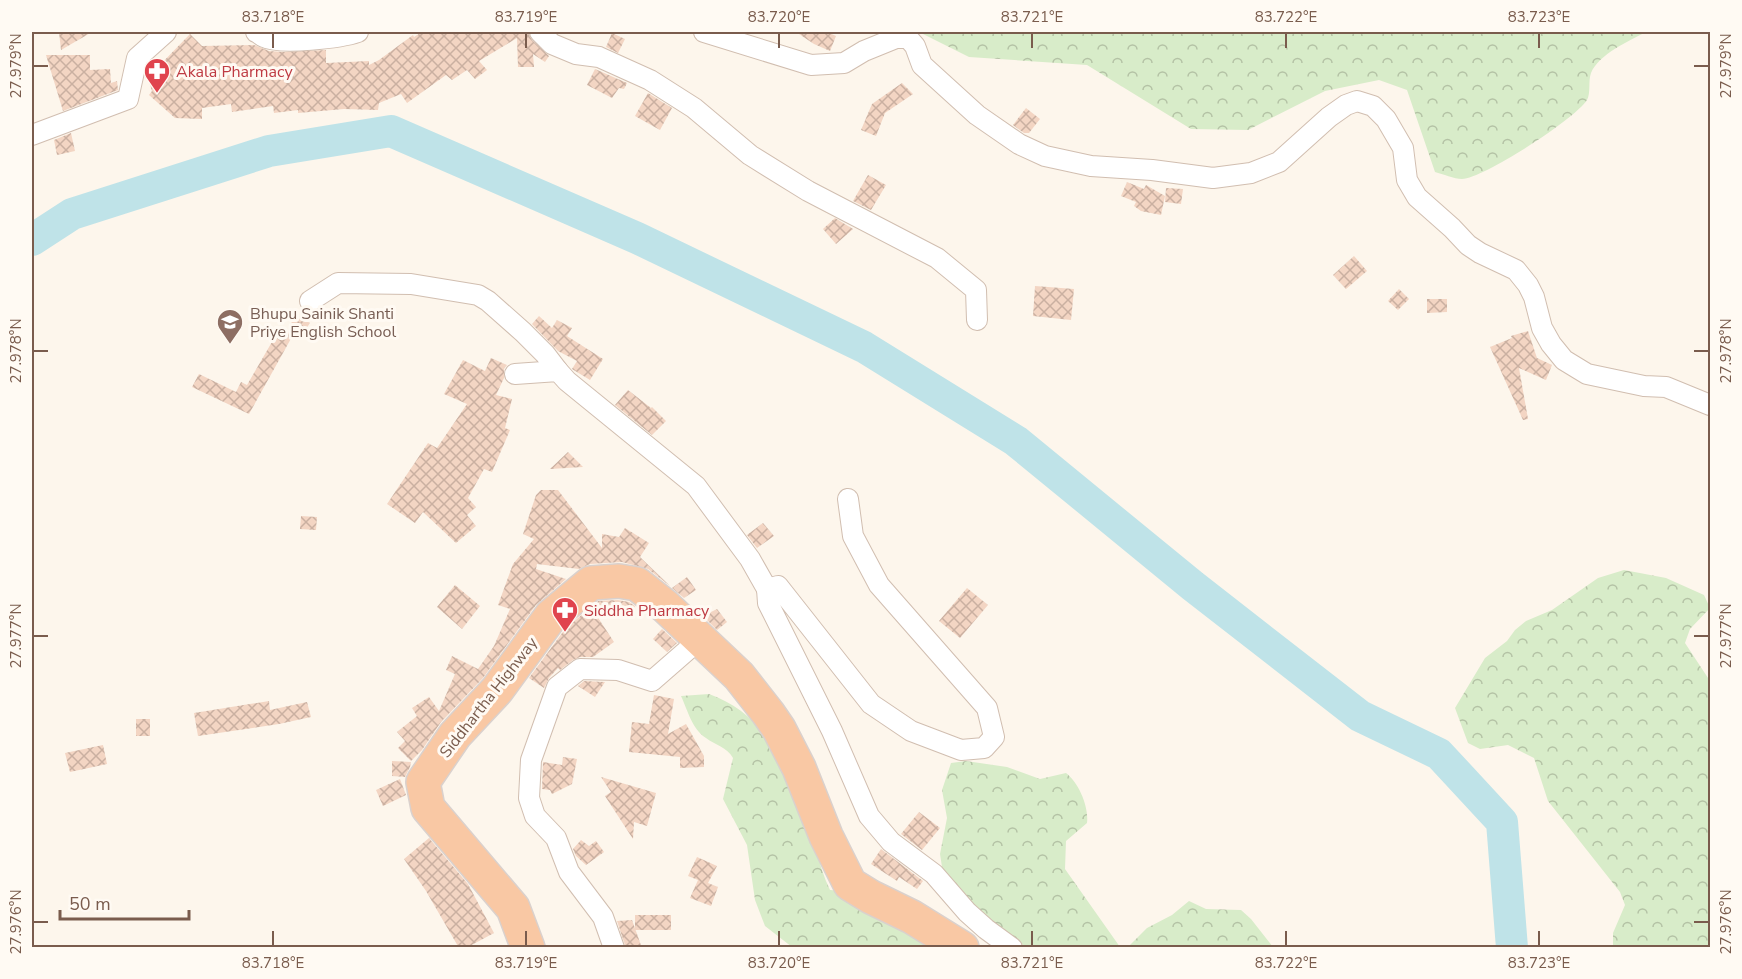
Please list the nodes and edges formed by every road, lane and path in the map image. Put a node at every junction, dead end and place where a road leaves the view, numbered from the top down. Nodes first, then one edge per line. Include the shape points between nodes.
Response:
1 (166, 32) edge
2 (256, 32) edge
3 (358, 32) edge
4 (540, 32) edge
5 (704, 32) edge
6 (32, 135) edge
7 (310, 301) dead end
8 (977, 320) dead end
9 (558, 371) junction
10 (515, 374) dead end
11 (1710, 405) edge
12 (848, 500) dead end
13 (767, 589) junction
14 (699, 640) junction
15 (528, 948) edge
16 (614, 948) edge
17 (962, 948) edge
18 (1012, 948) edge

1 - 6 street via 137,58 128,99
2 - 3 street via 265,38 301,41
4 - 8 street via 552,44 576,54 598,57 650,80 694,108 750,155 808,191 937,258 976,290
5 - 11 street via 811,65 844,63 896,38 908,38 922,65 977,115 1019,144 1045,156 1091,166 1213,178 1251,173 1279,162 1346,105 1357,101 1373,106 1386,119 1403,148 1407,180 1417,197 1480,254 1516,270 1534,297 1542,328 1564,360 1587,374 1666,387
7 - 9 street via 338,283 411,284 478,295 523,332
9 - 10 street
9 - 13 street via 696,486
12 - 13 street via 853,536 879,585 987,708 994,736 984,748 961,750 911,731 871,704 778,586
13 - 18 street via 768,603 832,731 868,816 891,842 934,874 967,912
14 - 15 highway, Siddhartha Highway via 636,584 591,583 551,616 497,690 455,735 423,783 428,808 513,908
14 - 16 street via 652,681 618,670 580,669 557,687 531,760 529,798 535,816 556,838 569,872 603,917
14 - 17 highway, Siddhartha Highway via 739,676 779,729 850,884

